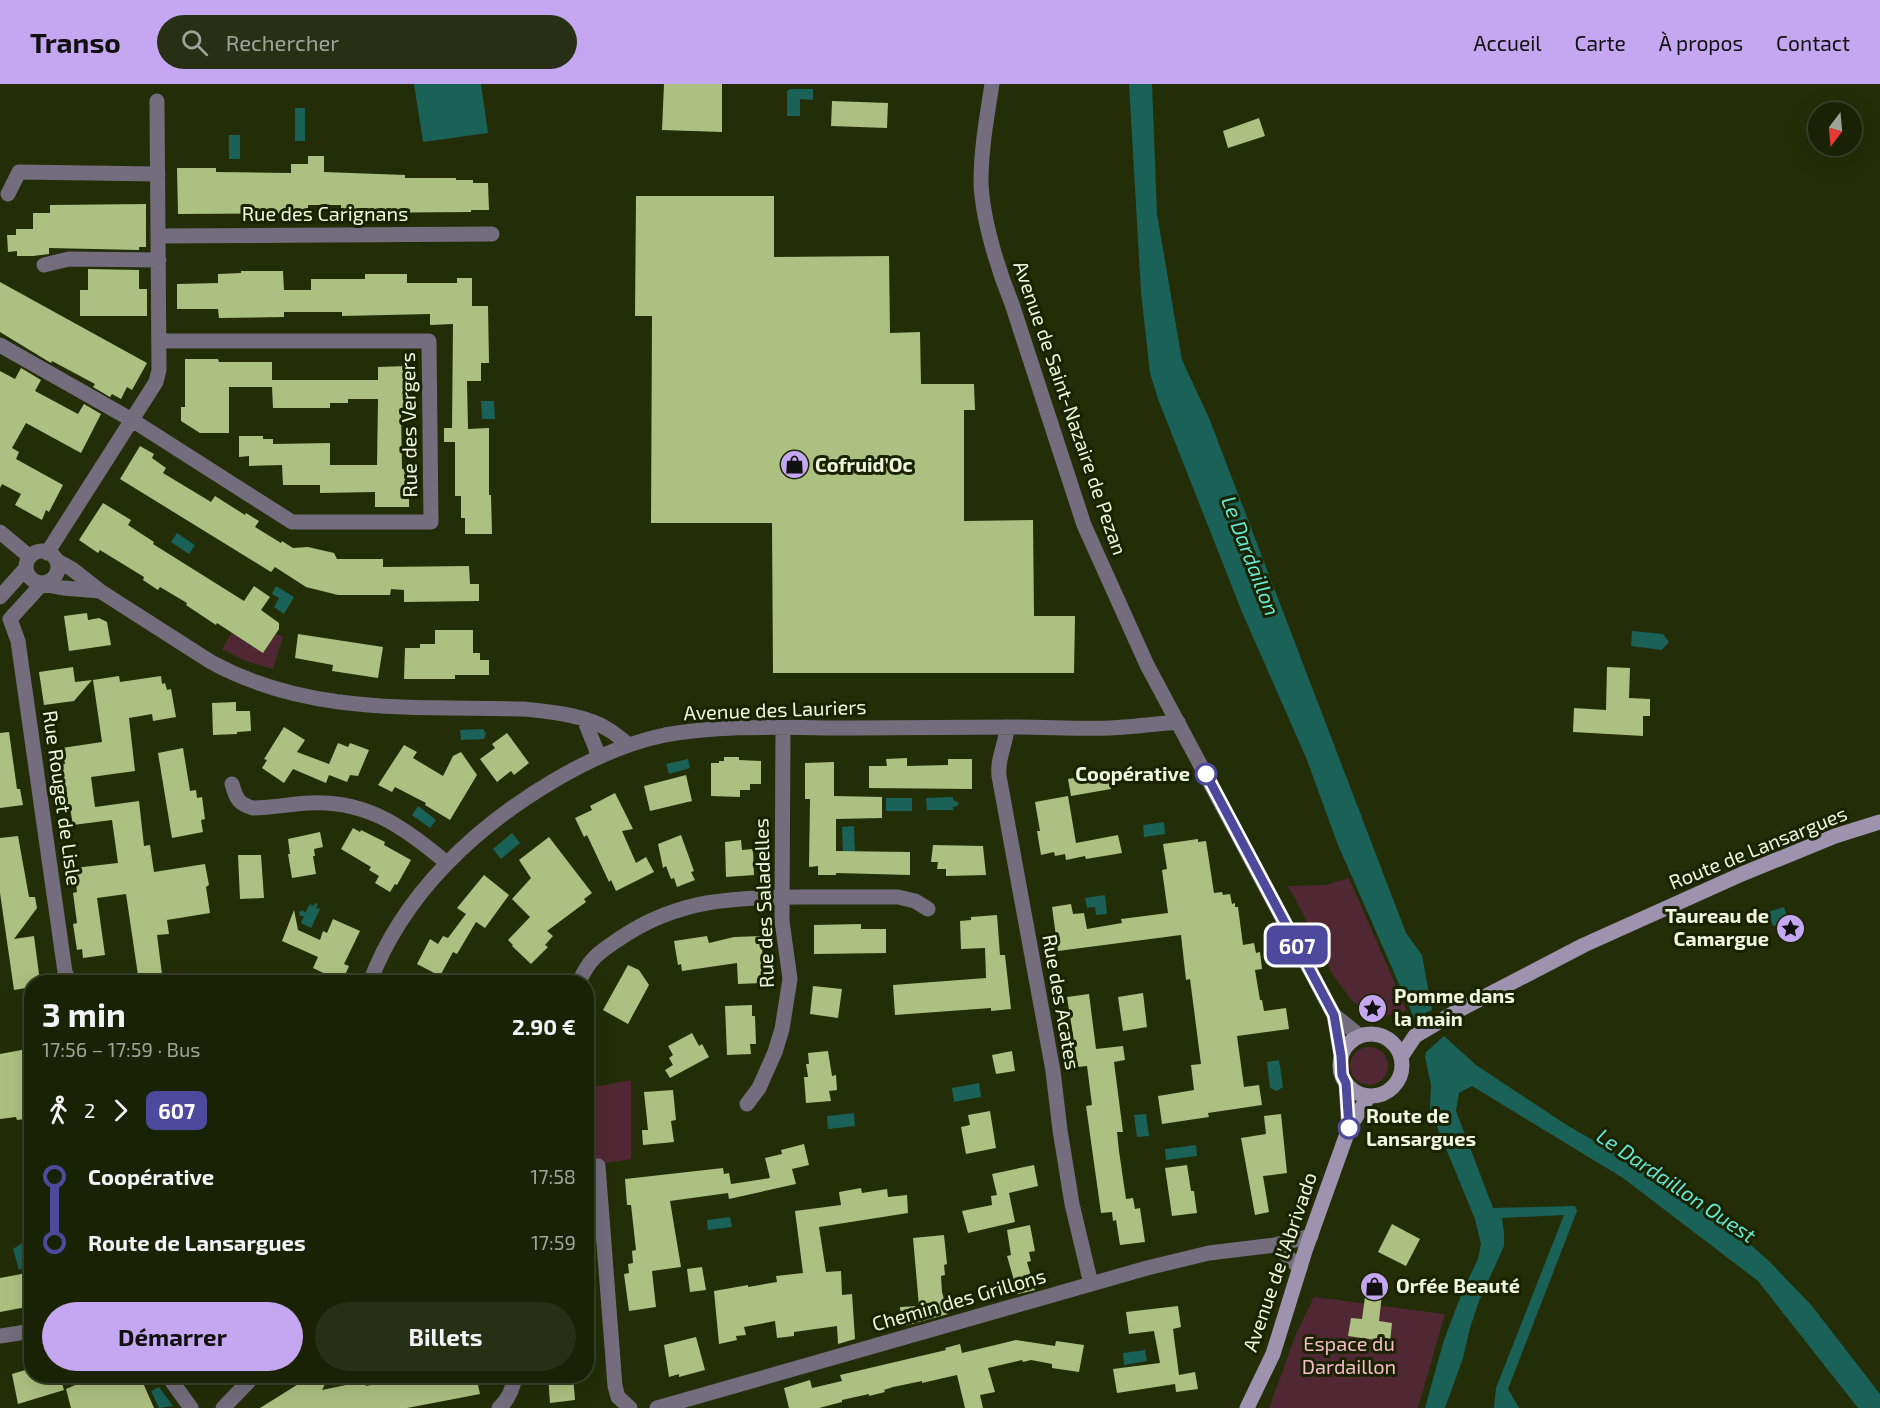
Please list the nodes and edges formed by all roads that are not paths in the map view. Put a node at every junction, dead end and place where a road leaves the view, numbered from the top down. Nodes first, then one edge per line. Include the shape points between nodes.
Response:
1 (992, 84) edge
2 (157, 100) dead end
3 (158, 174) junction
4 (8, 194) dead end
5 (492, 234) dead end
6 (158, 236) junction
7 (159, 260) junction
8 (44, 265) dead end
9 (160, 341) junction
10 (0, 345) edge
11 (132, 420) junction
12 (0, 532) edge
13 (51, 556) junction
14 (28, 562) junction
15 (42, 584) junction
16 (100, 591) junction
17 (0, 597) edge
18 (5, 617) edge
19 (584, 720) junction
20 (1178, 722) junction
21 (1008, 727) junction
22 (783, 728) junction
23 (629, 745) junction
24 (597, 758) junction
25 (231, 784) dead end
26 (1880, 822) edge
27 (447, 863) junction
28 (782, 897) junction
29 (928, 909) dead end
30 (66, 975) edge
31 (373, 975) edge
32 (582, 975) edge
33 (1334, 1015) junction
34 (1360, 1036) junction
35 (1415, 1036) junction
36 (1390, 1040) junction
37 (1341, 1056) junction
38 (1401, 1057) junction
39 (1346, 1083) junction
40 (1370, 1096) junction
41 (747, 1104) dead end
42 (1349, 1128) junction
43 (598, 1166) dead end
44 (1311, 1236) junction
45 (1275, 1245) junction
46 (1300, 1268) junction
47 (1091, 1284) junction
48 (24, 1332) edge
49 (0, 1336) edge
50 (173, 1383) edge
51 (247, 1383) edge
52 (513, 1383) edge
53 (191, 1408) edge
54 (222, 1408) edge
55 (499, 1408) edge
56 (630, 1408) edge
57 (657, 1408) edge
58 (1247, 1408) edge

1 - 20 street, Avenue de Saint-Nazaire de Pezan via 981,183 1003,282 1084,525 1147,665
2 - 3 street
3 - 4 street via 19,172
3 - 6 street
5 - 6 street, Rue des Carignans
6 - 7 street
7 - 8 street via 69,259
7 - 9 street
9 - 11 street via 156,382
9 - 11 street, Rue des Vergers via 429,341 431,522 292,522
10 - 11 street
11 - 13 street
12 - 14 street
13 - 14 street via 40,551
13 - 15 street via 57,571 54,578
13 - 16 street
14 - 15 street via 30,579
14 - 17 street
15 - 16 street
15 - 18 street
16 - 19 street via 229,672 306,697 362,705 525,709
18 - 30 street, Rue Rouget de Lisle via 18,640
19 - 23 street via 608,729
19 - 24 street
20 - 21 street, Avenue des Lauriers via 1110,728
20 - 33 street, Avenue de Saint-Nazaire de Pezan
21 - 22 street, Avenue des Lauriers
21 - 47 street, Rue des Acates via 998,765 1053,1071 1072,1204
22 - 23 street, Avenue des Lauriers via 665,735
22 - 28 street, Rue des Saladelles
23 - 24 street, Avenue des Lauriers
24 - 27 street, Avenue des Lauriers via 491,822
25 - 27 street via 236,799 253,808 327,803 364,810 401,826
26 - 35 main road, Route de Lansargues via 1742,874 1584,945
27 - 31 street, Avenue des Lauriers via 404,916
28 - 29 street via 898,897
28 - 32 street via 731,898 670,912 640,925 596,955
28 - 41 street, Rue des Saladelles via 790,979 788,998 769,1070
33 - 34 street, Avenue de Saint-Nazaire de Pezan
33 - 37 street, Avenue de Saint-Nazaire de Pezan
34 - 36 main road via 1381,1035
34 - 37 main road
35 - 36 main road via 1401,1035
35 - 38 main road
36 - 38 main road
37 - 39 main road
38 - 40 main road via 1400,1078 1394,1086
39 - 40 main road
39 - 42 main road, Avenue de l'Abrivado
40 - 42 main road, Avenue de l'Abrivado
42 - 44 main road, Avenue de l'Abrivado
43 - 56 street via 615,1386 618,1397
44 - 45 street, Chemin des Grillons
44 - 46 main road, Avenue de l'Abrivado
45 - 46 street
45 - 47 street, Chemin des Grillons via 1209,1253
46 - 58 main road, Avenue de l'Abrivado via 1273,1354
47 - 57 street, Chemin des Grillons
48 - 49 street
50 - 53 street
51 - 54 street
52 - 55 street via 509,1397

